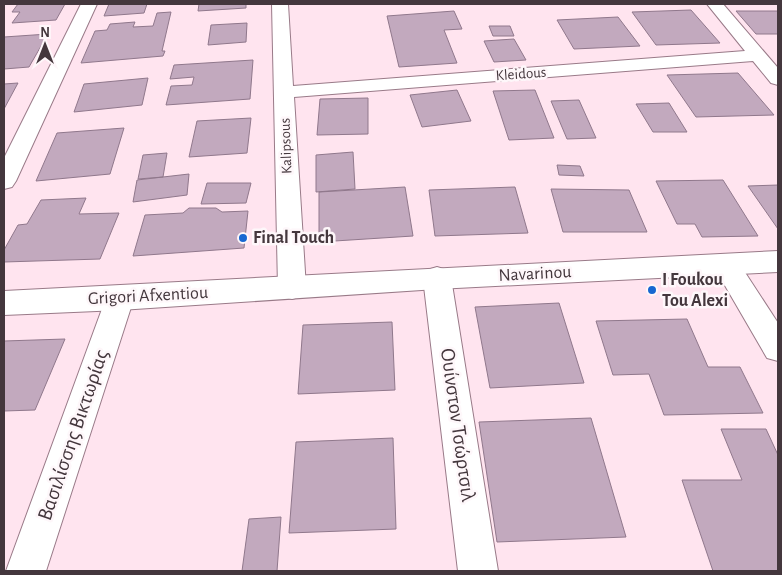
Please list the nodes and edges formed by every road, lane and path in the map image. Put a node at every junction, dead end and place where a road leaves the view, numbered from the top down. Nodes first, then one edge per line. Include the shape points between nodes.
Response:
1 (89, 4) edge
2 (280, 4) edge
3 (716, 4) edge
4 (758, 55) junction
5 (778, 79) edge
6 (284, 92) junction
7 (4, 181) edge
8 (778, 261) edge
9 (726, 265) junction
10 (437, 278) junction
11 (292, 288) junction
12 (120, 298) junction
13 (4, 303) edge
14 (778, 348) edge
15 (26, 571) edge
16 (478, 571) edge

1 - 7 street
2 - 6 street, Kalipsous
3 - 4 street
4 - 5 street
4 - 6 street, Kleidous
6 - 11 street, Kalipsous
8 - 9 street, Navarinou
9 - 10 street, Navarinou
9 - 14 street
10 - 11 street, Navarinou
10 - 16 street, Ουίνστον Τσώρτσιλ
11 - 12 street, Grigori Afxentiou
12 - 13 street, Grigori Afxentiou
12 - 15 street, Βασιλίσσης Βικτωρίας

